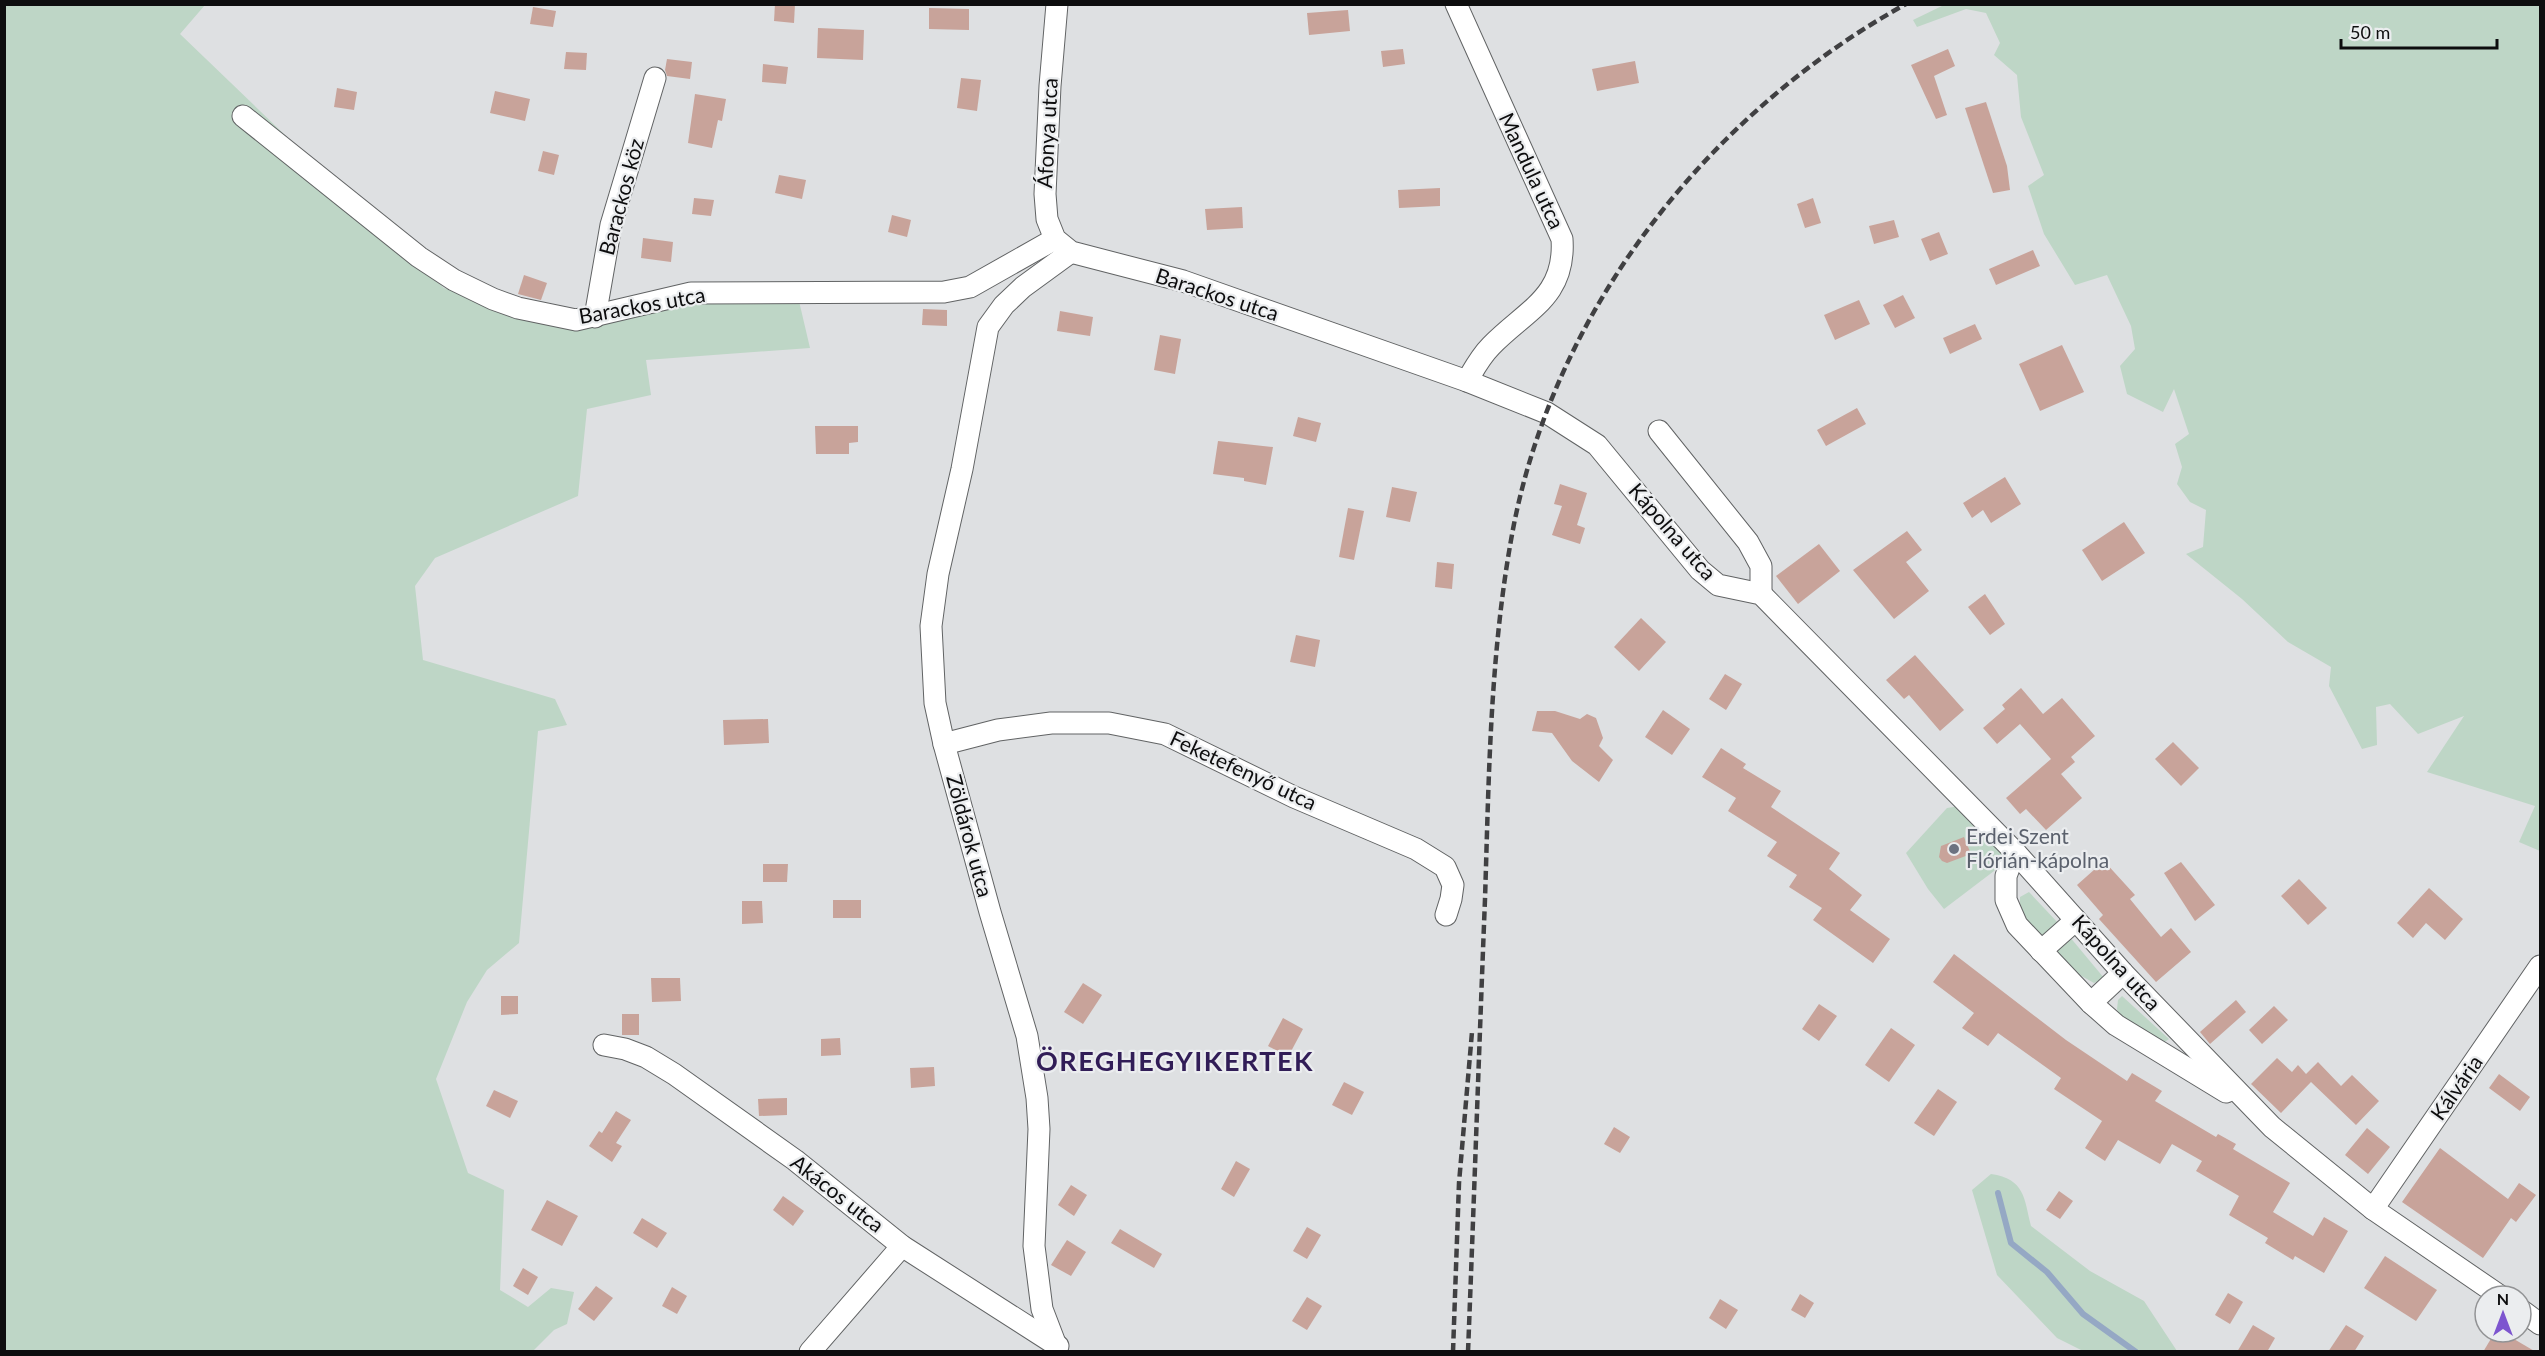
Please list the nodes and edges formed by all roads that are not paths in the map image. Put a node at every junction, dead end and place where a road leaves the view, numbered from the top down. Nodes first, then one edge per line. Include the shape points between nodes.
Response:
1 (1057, 4) edge
2 (1456, 4) edge
3 (655, 78) dead end
4 (243, 116) dead end
5 (1055, 239) junction
6 (1071, 252) junction
7 (596, 317) junction
8 (1467, 381) junction
9 (1659, 431) dead end
10 (1761, 594) junction
11 (944, 744) junction
12 (2015, 852) junction
13 (1446, 915) dead end
14 (2076, 920) junction
15 (2041, 951) junction
16 (2541, 966) edge
17 (2123, 973) junction
18 (2091, 1003) junction
19 (604, 1045) dead end
20 (2252, 1107) junction
21 (2373, 1209) junction
22 (902, 1245) junction
23 (2482, 1284) edge
24 (1060, 1347) edge
25 (810, 1352) edge

1 - 5 street, Áfonya utca via 1045,194 1047,219
2 - 8 street, Mandula utca via 1563,239 1557,279 1546,297 1492,345
3 - 7 street, Barackos köz via 611,225
4 - 7 street, Barackos utca via 419,257 454,280 518,308 576,320
5 - 6 street
5 - 7 street, Barackos utca via 970,287 944,292 691,293
6 - 8 street, Barackos utca via 1183,281
6 - 11 street, Zöldárok utca via 1023,287 988,327 934,595 931,626 935,703
8 - 10 street, Kápolna utca via 1547,413 1597,445 1700,570 1718,585
9 - 10 street via 1748,542 1761,566
10 - 12 street, Kápolna utca
11 - 13 street, Feketefenyő utca via 998,730 1051,723 1109,723 1165,734 1294,797 1416,849 1445,867 1453,885
11 - 24 street, Zöldárok utca via 1027,1036 1040,1129 1035,1258 1042,1309
12 - 14 street, Kápolna utca
12 - 15 street via 2006,876 2006,900 2017,925
14 - 15 street
14 - 17 street, Kápolna utca
15 - 18 street
16 - 21 street, Kálvária
17 - 18 street
17 - 20 street, Kápolna utca
18 - 20 street via 2116,1024
19 - 22 street, Akácos utca via 646,1057 674,1074 795,1160
20 - 21 street, Kápolna utca
21 - 23 street, Kápolna utca
22 - 24 street, Akácos utca
22 - 25 street

